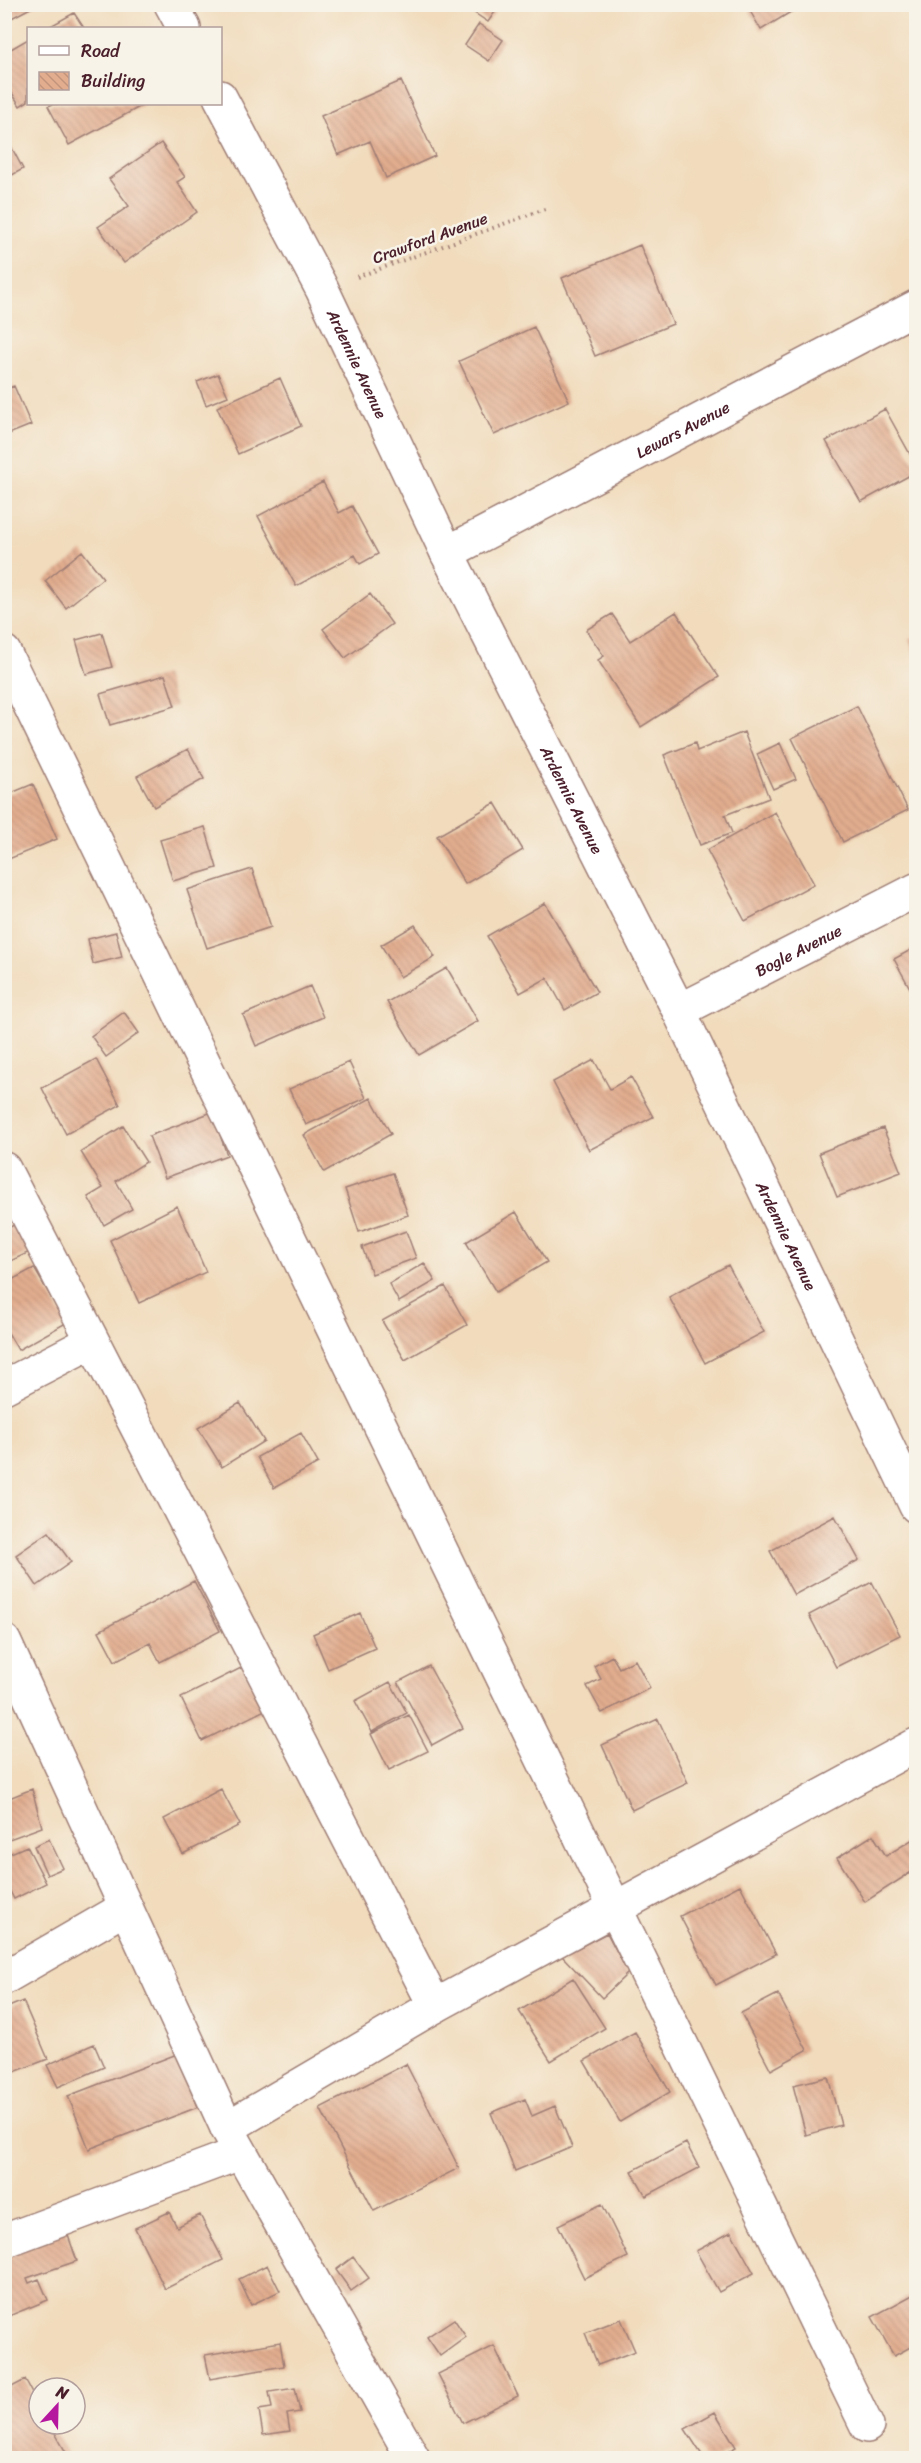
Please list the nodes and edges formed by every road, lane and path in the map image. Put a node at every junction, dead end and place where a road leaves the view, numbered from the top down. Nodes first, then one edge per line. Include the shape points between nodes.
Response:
1 (171, 4) edge
2 (183, 27) edge
3 (222, 101) edge
4 (545, 209) dead end
5 (322, 290) junction
6 (916, 307) edge
7 (447, 553) junction
8 (4, 652) edge
9 (916, 890) edge
10 (679, 1011) junction
11 (4, 1169) edge
12 (91, 1342) junction
13 (4, 1387) edge
14 (907, 1459) edge
15 (916, 1506) edge
16 (4, 1641) edge
17 (916, 1745) edge
18 (125, 1908) junction
19 (616, 1909) junction
20 (4, 1978) edge
21 (435, 2006) junction
22 (233, 2141) junction
23 (4, 2241) edge
24 (867, 2426) dead end
25 (413, 2458) edge

1 - 2 street
3 - 5 street, Ardennie Avenue
4 - 5 path, Crawford Avenue
5 - 7 street, Ardennie Avenue
6 - 7 street, Lewars Avenue
7 - 10 street, Ardennie Avenue
8 - 19 street
9 - 10 street, Bogle Avenue
10 - 14 street, Ardennie Avenue
11 - 12 street
12 - 13 street
12 - 21 street
14 - 15 street, Ardennie Avenue
16 - 18 street
17 - 19 street
18 - 20 street
18 - 22 street
19 - 21 street
19 - 24 street
21 - 22 street
22 - 23 street
22 - 25 street

